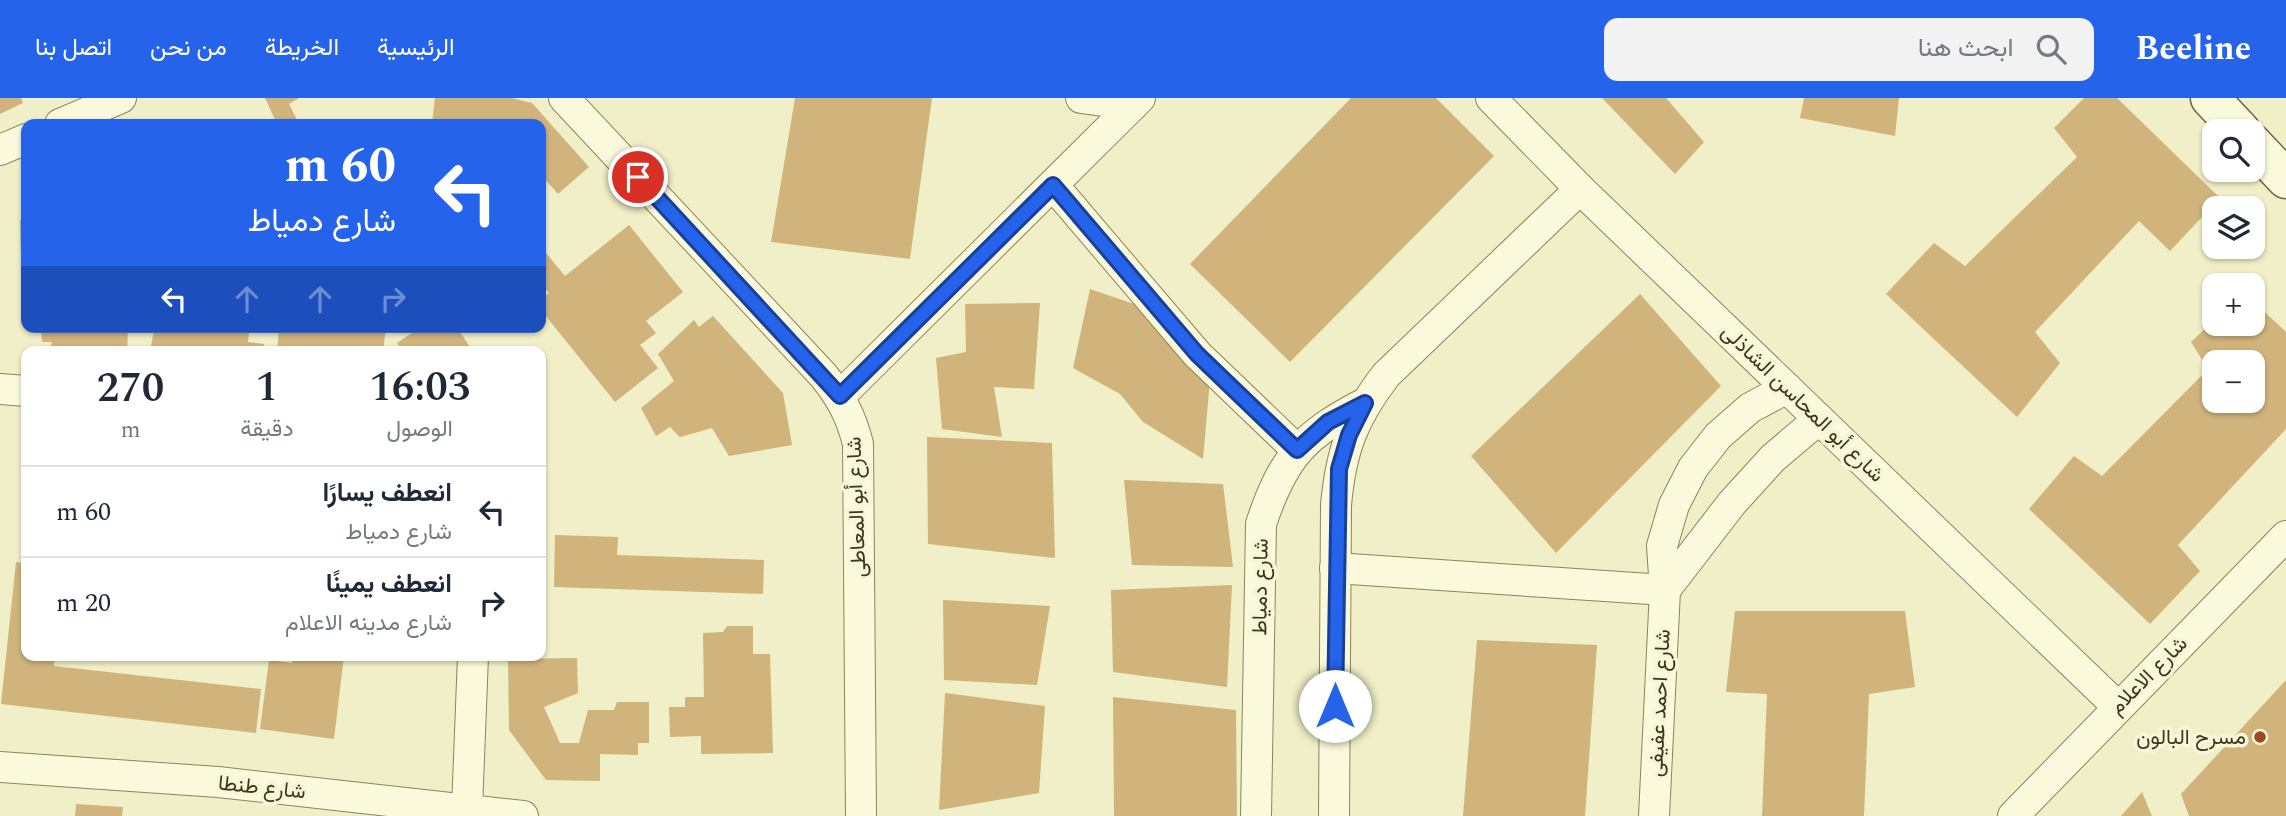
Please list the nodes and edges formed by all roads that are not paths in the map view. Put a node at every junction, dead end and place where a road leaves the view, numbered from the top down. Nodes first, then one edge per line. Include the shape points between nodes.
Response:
1 (121, 98) edge
2 (564, 98) edge
3 (1081, 98) edge
4 (1491, 98) edge
5 (2210, 98) edge
6 (1136, 102) edge
7 (72, 119) edge
8 (2230, 119) edge
9 (21, 141) edge
10 (0, 150) edge
11 (2265, 157) edge
12 (2286, 179) edge
13 (1053, 185) junction
14 (1580, 188) junction
15 (1787, 387) junction
16 (0, 389) edge
17 (21, 391) edge
18 (840, 396) junction
19 (1365, 403) junction
20 (1819, 419) junction
21 (1297, 450) junction
22 (2286, 536) edge
23 (1335, 568) junction
24 (1665, 590) junction
25 (473, 661) edge
26 (2117, 706) junction
27 (0, 767) edge
28 (467, 808) junction
29 (523, 816) edge
30 (861, 816) edge
31 (1256, 816) edge
32 (1334, 816) edge
33 (1654, 816) edge
34 (2013, 816) edge

1 - 7 street
2 - 18 street, شارع أبو المعاطى
3 - 6 street
4 - 14 street, شارع أبو المحاسن الشاذلى
5 - 8 main road
6 - 13 street
9 - 10 street
11 - 12 main road
13 - 18 street
13 - 21 street via 1197,354
14 - 15 street, شارع أبو المحاسن الشاذلى
14 - 19 street, شارع دمياط via 1387,375
15 - 20 street, شارع أبو المحاسن الشاذلى
15 - 24 street, شارع احمد عفيفى via 1750,408 1718,436 1693,468 1674,505 1662,546
16 - 17 street
18 - 30 street, شارع أبو المعاطى via 858,444
19 - 21 street, شارع دمياط via 1328,422
19 - 23 street, شارع دمياط via 1339,469
20 - 24 street via 1773,458 1732,503
20 - 26 street, شارع أبو المحاسن الشاذلى
21 - 31 street, شارع دمياط via 1274,484 1261,524
22 - 26 street, شارع الاعلام
23 - 24 street
23 - 32 street, شارع دمياط
24 - 33 street, شارع احمد عفيفى
25 - 28 street
26 - 34 street, شارع الاعلام
27 - 28 street, شارع طنطا via 218,782
28 - 29 street, شارع طنطا

